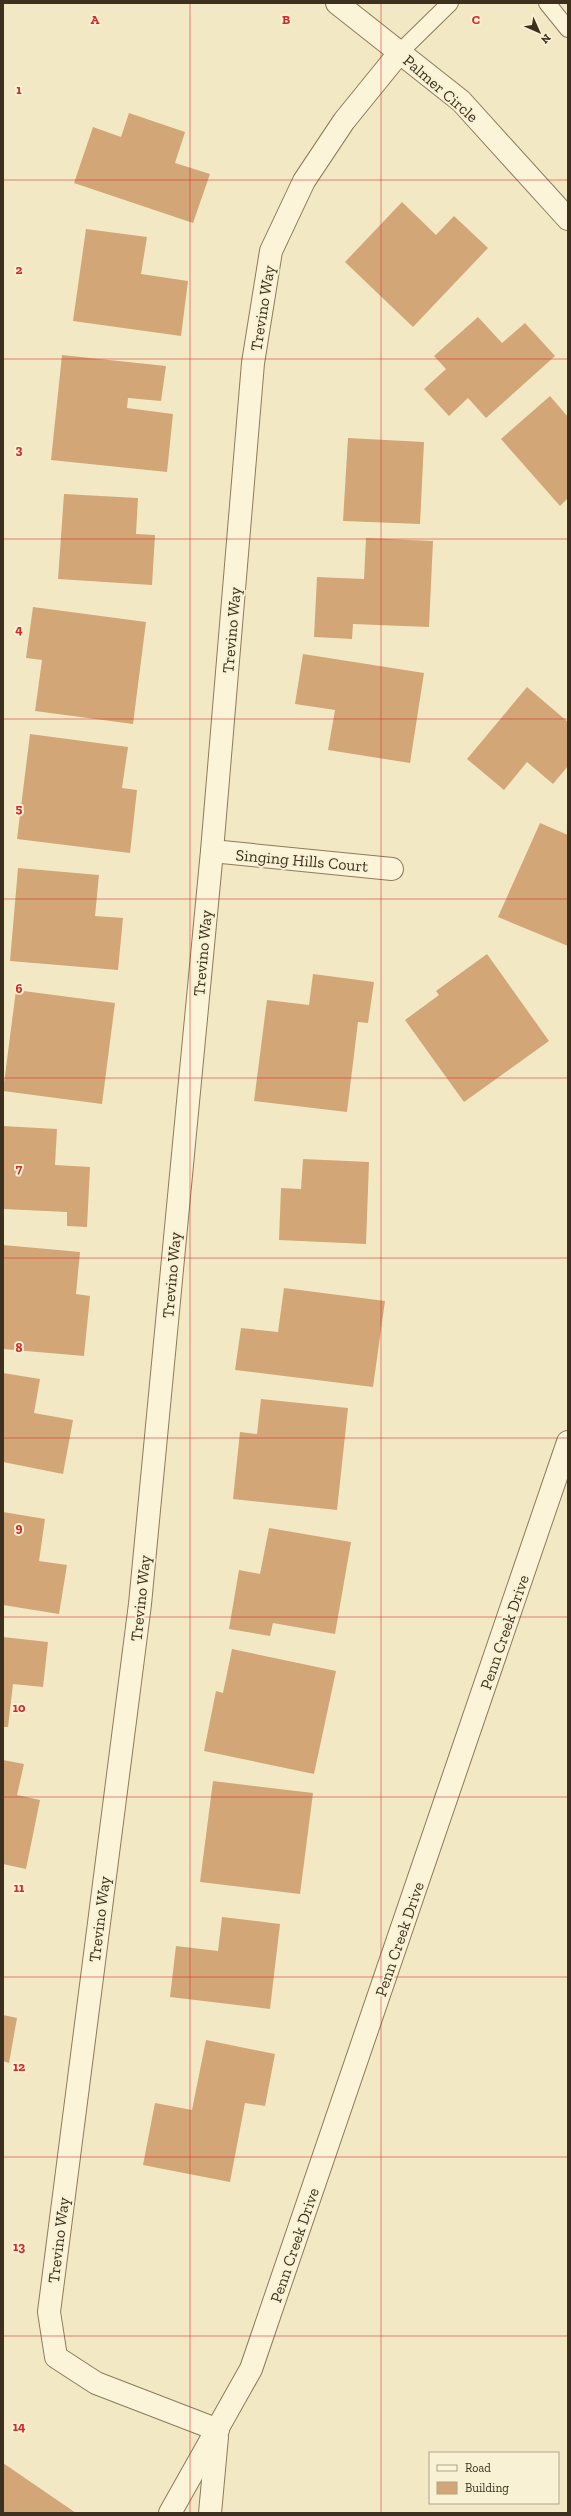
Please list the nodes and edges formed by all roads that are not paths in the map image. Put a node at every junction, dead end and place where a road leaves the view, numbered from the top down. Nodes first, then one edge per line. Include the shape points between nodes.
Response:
1 (337, 3) edge
2 (450, 3) edge
3 (547, 3) edge
4 (568, 29) edge
5 (400, 52) junction
6 (568, 219) edge
7 (212, 851) junction
8 (392, 869) dead end
9 (568, 1442) edge
10 (218, 2430) junction
11 (170, 2513) edge
12 (210, 2513) edge

1 - 5 street, Palmer Circle
2 - 5 lane
3 - 4 lane
5 - 6 street, Palmer Circle via 461,101
5 - 7 street, Trevino Way via 344,121 304,181 272,251 254,363
7 - 8 street, Singing Hills Court
7 - 10 street, Trevino Way via 140,1604 48,2312 56,2357 96,2384
9 - 10 street, Penn Creek Drive via 251,2369
10 - 11 street, Penn Creek Drive
10 - 12 street, Penn Creek Drive

